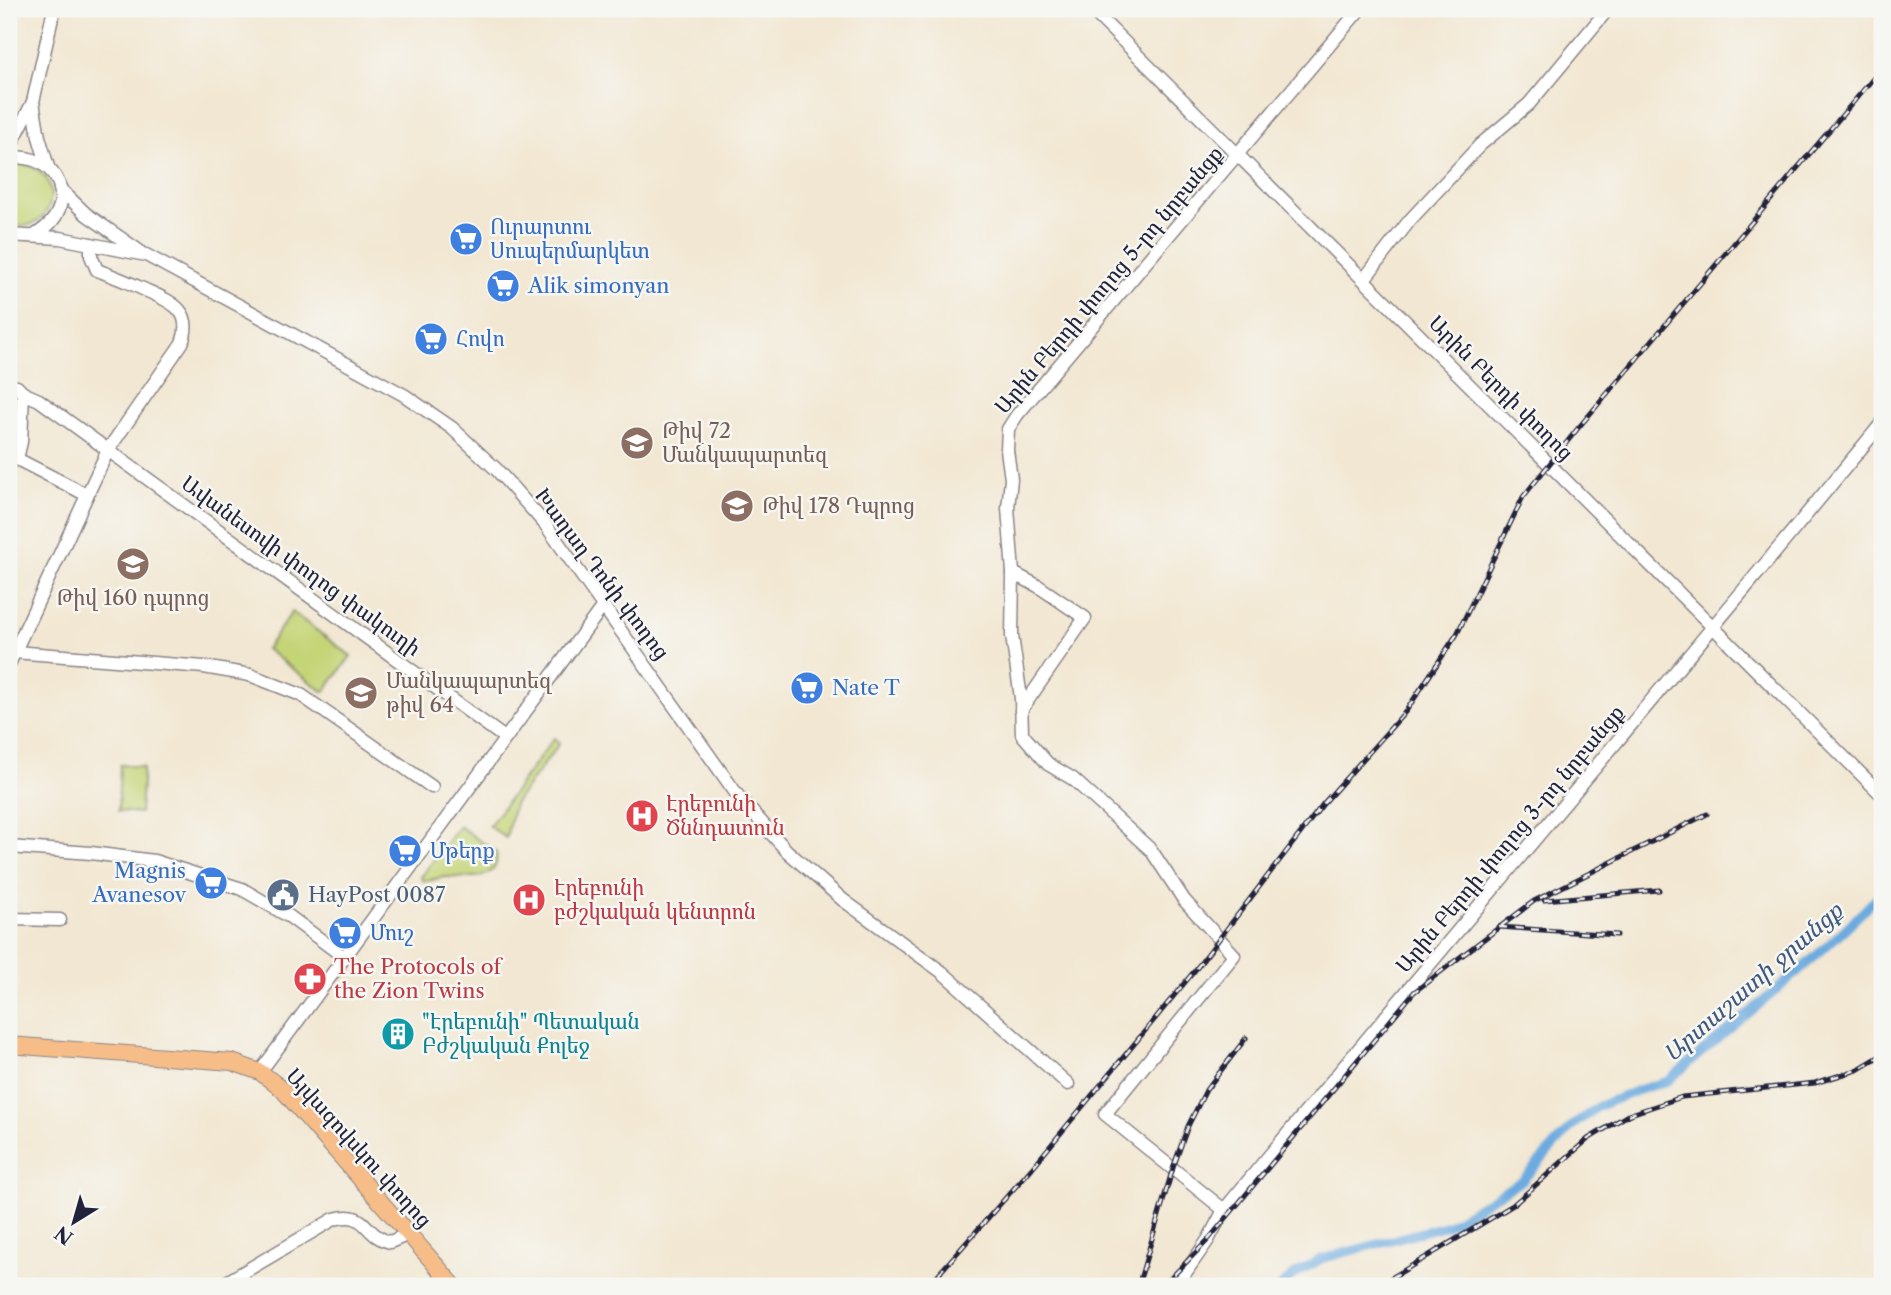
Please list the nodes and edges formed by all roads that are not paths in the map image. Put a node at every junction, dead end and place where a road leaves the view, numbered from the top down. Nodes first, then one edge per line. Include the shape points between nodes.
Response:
1 (54, 9) edge
2 (1091, 9) edge
3 (1360, 9) edge
4 (1608, 9) edge
5 (33, 102) junction
6 (9, 149) edge
7 (1238, 154) junction
8 (9, 159) edge
9 (48, 167) junction
10 (60, 189) junction
11 (9, 235) edge
12 (34, 236) junction
13 (91, 244) junction
14 (146, 256) junction
15 (1364, 278) junction
16 (9, 386) edge
17 (23, 393) junction
18 (1882, 423) edge
19 (108, 450) junction
20 (87, 495) junction
21 (1013, 573) junction
22 (603, 606) junction
23 (1714, 627) junction
24 (11, 658) edge
25 (1021, 710) junction
26 (505, 738) junction
27 (432, 787) dead end
28 (1882, 795) edge
29 (9, 847) edge
30 (9, 919) edge
31 (60, 920) dead end
32 (344, 957) junction
33 (9, 1045) edge
34 (260, 1072) junction
35 (1068, 1084) dead end
36 (1224, 1210) junction
37 (409, 1234) junction
38 (220, 1286) edge
39 (454, 1286) edge
40 (1176, 1286) edge

1 - 5 street
2 - 7 street, Արին Բերդի փողոց
3 - 7 street, Արին Բերդի փողոց 5-րդ նրբանցք
4 - 15 street via 1529,104 1480,145
5 - 6 street
5 - 9 street
7 - 15 street, Արին Բերդի փողոց
7 - 21 street, Արին Բերդի փողոց 5-րդ նրբանցք via 1008,429
8 - 9 street via 31,158
9 - 10 street
10 - 12 street via 56,215
10 - 14 street via 86,214
11 - 12 street, Խաղաղ Դոնի փողոց
12 - 13 street, Խաղաղ Դոնի փողոց
13 - 14 street, Խաղաղ Դոնի փողոց
13 - 19 street via 97,270 173,303 185,321 186,333
14 - 22 street, Խաղաղ Դոնի փողոց via 404,396 452,428 531,508
15 - 23 street, Արին Բերդի փողոց
16 - 17 street, Ավանեսովի փողոց փակուղի
17 - 19 street, Ավանեսովի փողոց փակուղի
17 - 20 street via 17,459
18 - 23 street, Արին Բերդի փողոց 3-րդ նրբանցք
19 - 20 street
19 - 26 street, Ավանեսովի փողոց փակուղի
20 - 24 street
21 - 25 street, Արին Բերդի փողոց 5-րդ նրբանցք via 1012,636
21 - 25 street via 1085,618
22 - 26 street
22 - 35 street, Խաղաղ Դոնի փողոց via 738,796 787,851 843,900 942,972
23 - 28 street, Արին Բերդի փողոց
23 - 36 street, Արին Բերդի փողոց 3-րդ նրբանցք
24 - 27 street via 225,669 250,675 302,695
25 - 36 street, Արին Բերդի փողոց 5-րդ նրբանցք via 1027,742 1151,850 1184,900 1234,955 1105,1114
26 - 32 street
29 - 32 street via 154,861 242,889
30 - 31 street
32 - 34 street
33 - 34 main road, Այվազովսկու փողոց via 232,1062
34 - 37 main road, Այվազովսկու փողոց via 283,1090
36 - 40 street, Արին Բերդի փողոց 3-րդ նրբանցք
37 - 38 street via 386,1241 348,1215
37 - 39 main road, Այվազովսկու փողոց

